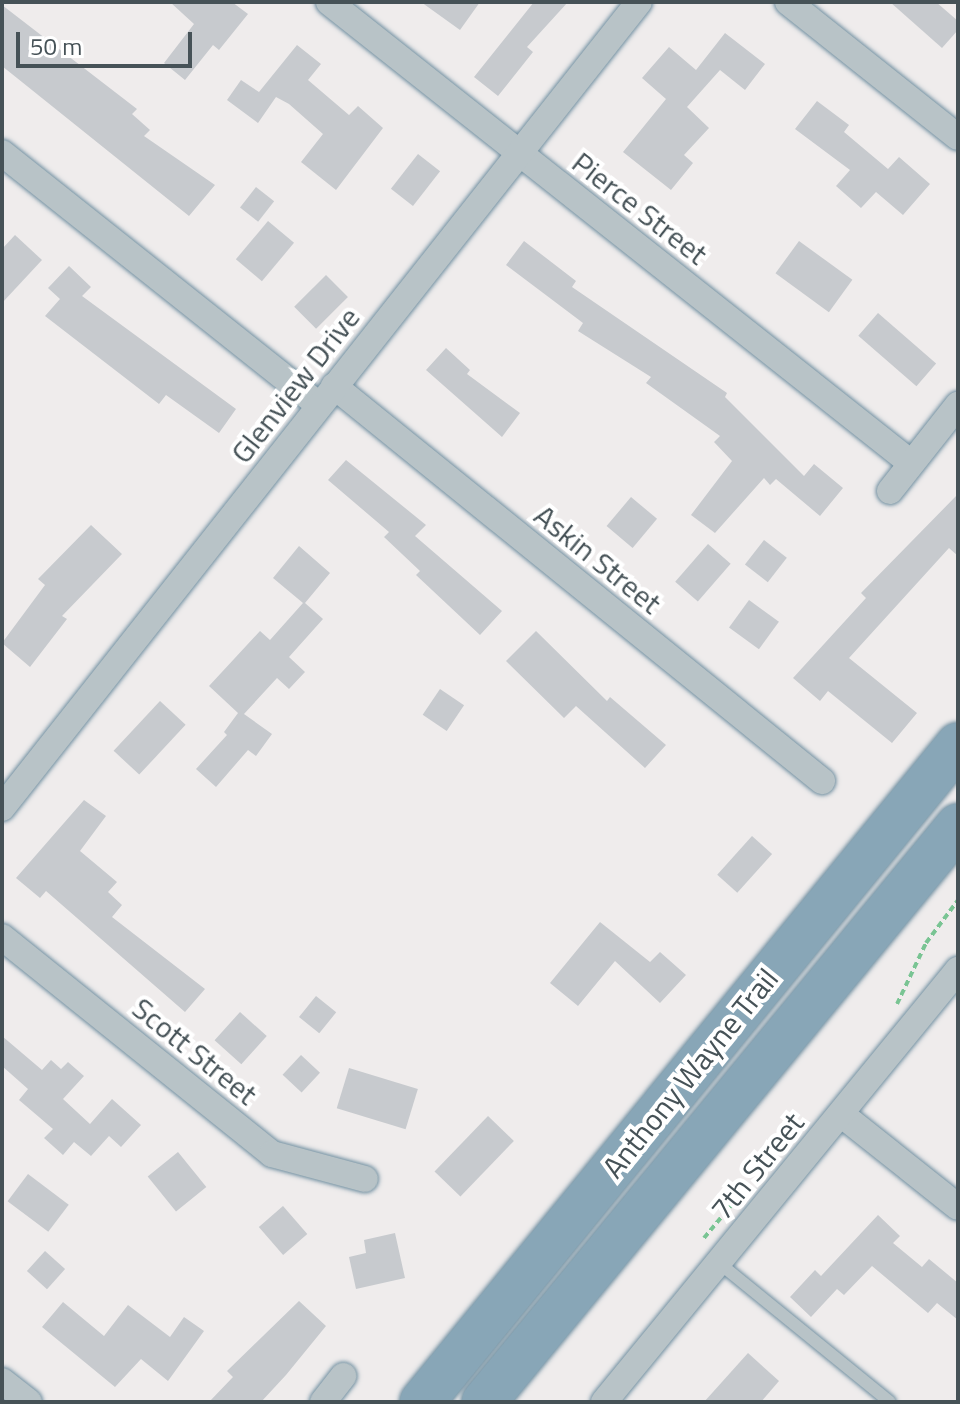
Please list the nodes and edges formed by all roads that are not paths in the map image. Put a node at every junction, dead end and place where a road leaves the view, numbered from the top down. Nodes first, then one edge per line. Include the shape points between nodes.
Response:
1 (329, 2) edge
2 (639, 2) edge
3 (788, 2) edge
4 (958, 137) edge
5 (2, 153) edge
6 (521, 154) junction
7 (326, 396) junction
8 (958, 405) edge
9 (911, 463) junction
10 (890, 491) dead end
11 (958, 745) edge
12 (822, 781) dead end
13 (2, 808) edge
14 (958, 826) edge
15 (2, 937) edge
16 (958, 970) edge
17 (841, 1114) junction
18 (365, 1179) dead end
19 (958, 1207) edge
20 (719, 1263) junction
21 (343, 1376) dead end
22 (2, 1381) edge
23 (29, 1402) edge
24 (323, 1402) edge
25 (422, 1402) edge
26 (484, 1402) edge
27 (604, 1402) edge
28 (890, 1402) edge

1 - 6 street, Pierce Street
2 - 6 street, Glenview Drive
3 - 4 street
5 - 7 street, Askin Street
6 - 7 street, Glenview Drive
6 - 9 street, Pierce Street
7 - 12 street, Askin Street
7 - 13 street, Glenview Drive
8 - 9 street
9 - 10 street
11 - 25 highway, Anthony Wayne Trail
14 - 26 highway, Anthony Wayne Trail
15 - 18 street, Scott Street via 272,1154
16 - 17 street, 7th Street
17 - 19 street
17 - 20 street, 7th Street
20 - 27 street, 7th Street
20 - 28 lane
21 - 24 street
22 - 23 street

